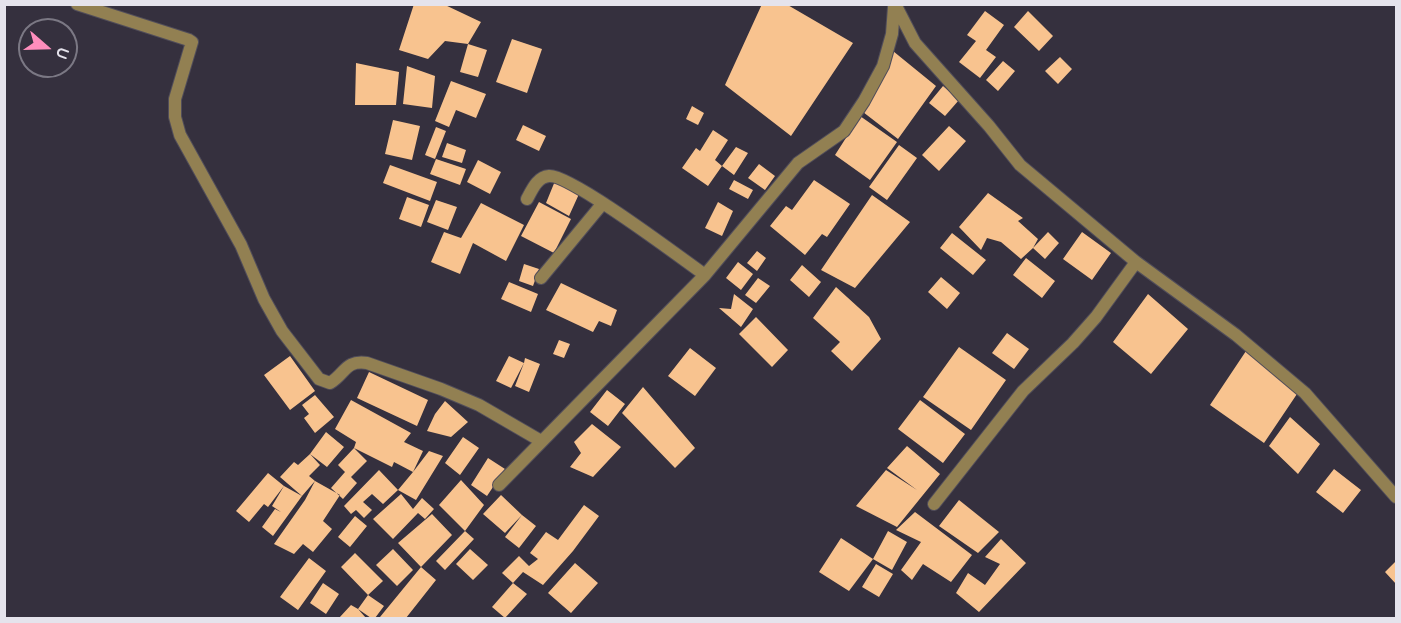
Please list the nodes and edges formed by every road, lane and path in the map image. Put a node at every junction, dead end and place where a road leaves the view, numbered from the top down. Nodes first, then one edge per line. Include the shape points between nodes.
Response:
1 (77, 4) edge
2 (895, 5) edge
3 (527, 199) dead end
4 (603, 203) junction
5 (1136, 262) junction
6 (705, 275) junction
7 (541, 278) dead end
8 (541, 441) junction
9 (499, 485) dead end
10 (1396, 497) edge
11 (934, 504) dead end

1 - 8 street via 192,42 175,99 180,135 282,331 319,379 330,383 346,366 367,363 479,405
2 - 5 street via 915,42 1020,165
2 - 6 street via 883,66 844,131 798,163
3 - 4 street via 539,180 549,176
4 - 6 street
4 - 7 street
5 - 10 street via 1236,334 1305,393
5 - 11 street via 1096,317 1023,392
6 - 8 street
8 - 9 street

